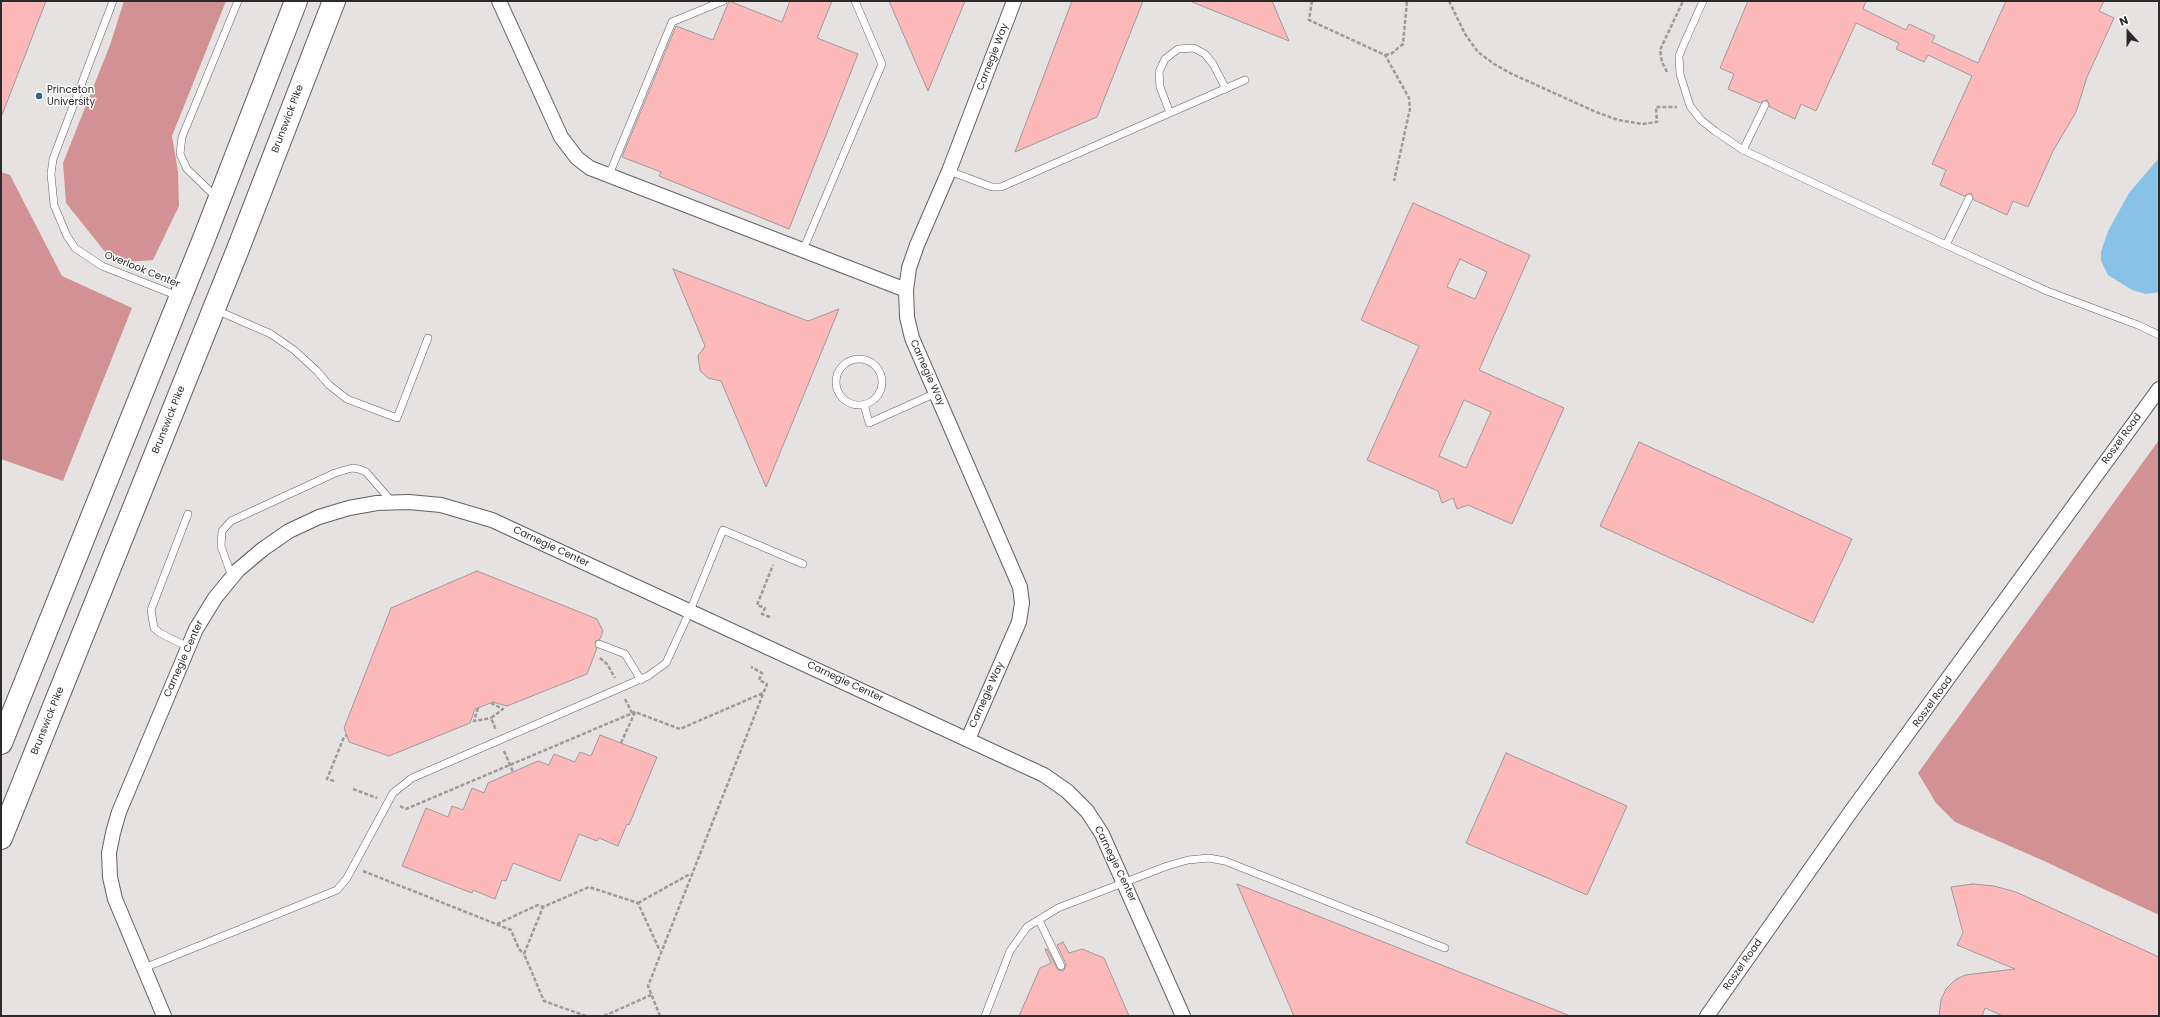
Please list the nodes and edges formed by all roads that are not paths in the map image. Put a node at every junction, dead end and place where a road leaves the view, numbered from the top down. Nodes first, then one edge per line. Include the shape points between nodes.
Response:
1 (113, 1) edge
2 (238, 1) edge
3 (296, 1) edge
4 (334, 1) edge
5 (499, 1) edge
6 (723, 1) edge
7 (855, 1) edge
8 (1014, 1) edge
9 (1703, 1) edge
10 (1245, 80) dead end
11 (1226, 89) junction
12 (1765, 105) dead end
13 (1170, 113) junction
14 (1743, 150) junction
15 (949, 171) junction
16 (609, 175) junction
17 (1969, 198) dead end
18 (219, 199) junction
19 (1946, 245) junction
20 (803, 250) junction
21 (906, 290) junction
22 (180, 296) junction
23 (214, 309) junction
24 (2159, 335) edge
25 (428, 338) dead end
26 (2159, 389) edge
27 (936, 392) junction
28 (864, 404) junction
29 (394, 503) junction
30 (188, 514) dead end
31 (803, 564) dead end
32 (232, 577) junction
33 (690, 611) junction
34 (598, 644) dead end
35 (188, 647) junction
36 (640, 680) junction
37 (968, 739) junction
38 (1, 743) edge
39 (1, 838) edge
40 (1126, 883) junction
41 (1039, 920) junction
42 (1445, 948) dead end
43 (1060, 966) dead end
44 (144, 968) junction
45 (164, 1016) edge
46 (985, 1016) edge
47 (1182, 1016) edge
48 (1707, 1016) edge

1 - 22 lane, Overlook Center via 53,159 51,174 54,205 75,248 102,266
2 - 18 lane via 182,137 180,154 187,169
3 - 18 highway
4 - 23 highway, Brunswick Pike
5 - 16 street via 561,137 581,161 590,168
6 - 16 lane via 672,22
7 - 20 lane via 882,64
8 - 15 street, Carnegie Way
9 - 14 lane via 1679,56 1681,80 1686,98 1701,120
10 - 11 lane
11 - 13 lane
11 - 13 lane via 1205,54 1194,48 1178,50 1165,59 1159,72 1160,87
12 - 14 lane
13 - 15 lane via 1001,187 992,187
14 - 19 lane
15 - 21 street, Carnegie Way via 917,245 909,268
16 - 20 street
17 - 19 lane
18 - 22 highway
19 - 24 lane via 2047,291
20 - 21 street
21 - 27 street, Carnegie Way via 907,317 912,338
22 - 38 highway
23 - 25 lane via 271,334 294,350 347,399 398,418
23 - 39 highway, Brunswick Pike
26 - 48 street, Roszel Road via 1849,815
27 - 28 lane via 869,423
27 - 37 street, Carnegie Way via 1015,575 1022,603 1019,622
28 - 28 lane via 849,402 838,391 837,376 845,363 852,359 860,358 874,363 882,376 881,391
29 - 32 street, Carnegie Center via 349,508 318,517 289,531 263,549
29 - 32 lane via 376,482 359,468 335,473 225,525 221,546
29 - 33 street, Carnegie Center via 441,505 479,515
30 - 35 lane via 151,610 154,628
31 - 33 lane via 723,530
32 - 35 street, Carnegie Center via 196,628
33 - 36 lane via 666,664
33 - 37 street, Carnegie Center
34 - 36 lane via 625,654
35 - 44 street, Carnegie Center via 119,812 109,854 110,877 115,899
36 - 44 lane via 412,778 392,792 353,867 337,890
37 - 40 street, Carnegie Center via 1044,775 1067,791 1087,811 1102,834
40 - 41 lane via 1058,908
40 - 42 lane via 1188,860 1209,858 1225,861
40 - 47 street, Carnegie Center
41 - 43 lane
41 - 46 lane via 1027,927 1010,951
44 - 45 street, Carnegie Center

